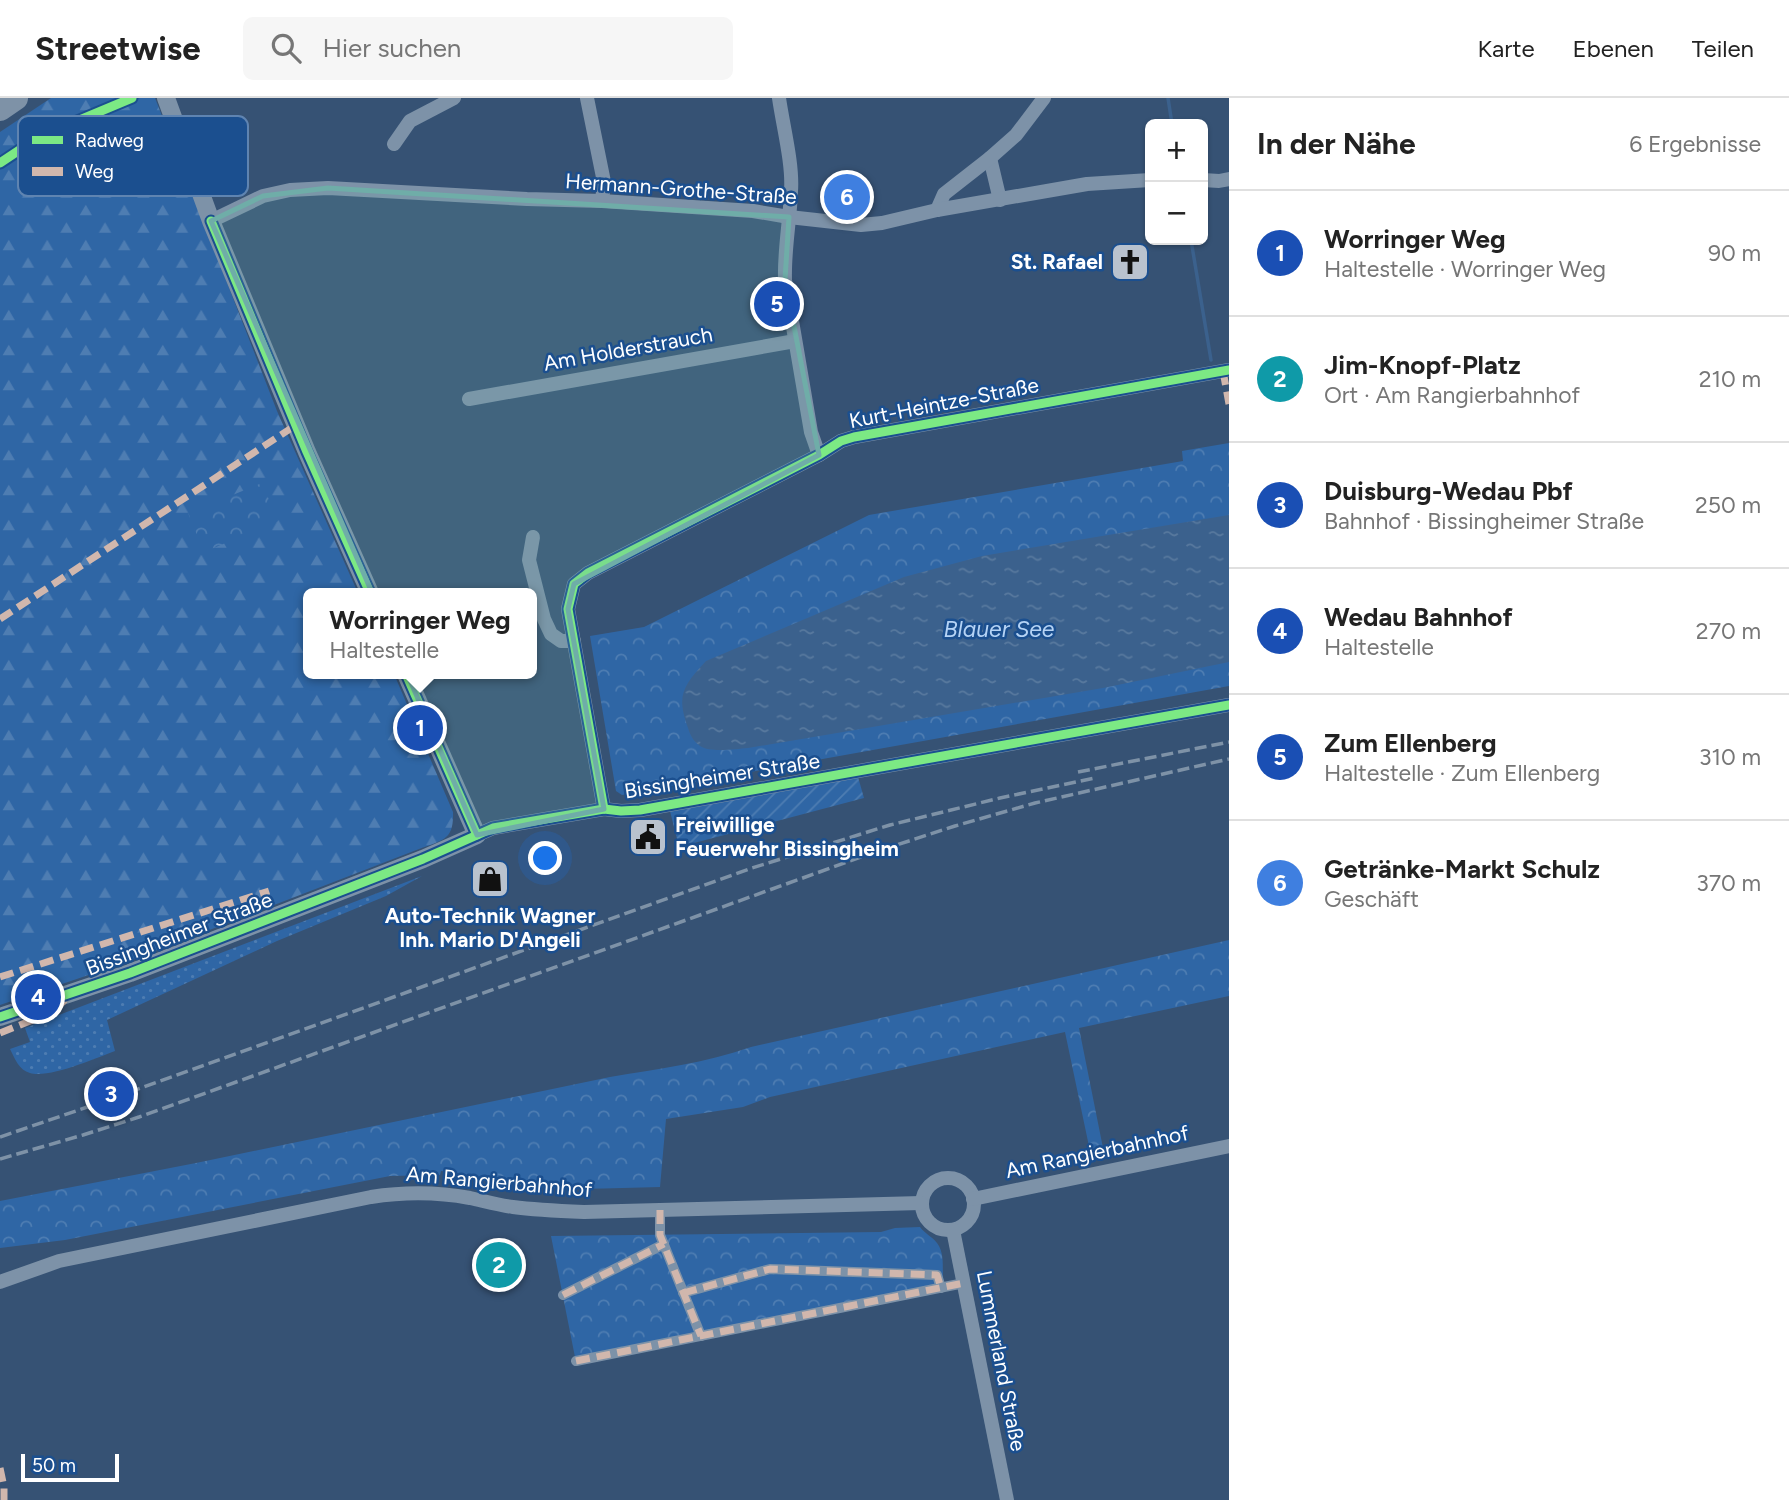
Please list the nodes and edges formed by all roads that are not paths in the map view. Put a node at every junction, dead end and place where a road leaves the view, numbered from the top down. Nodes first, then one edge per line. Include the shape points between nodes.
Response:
1 (16, 98) edge
2 (166, 98) edge
3 (454, 98) edge
4 (587, 98) edge
5 (779, 98) edge
6 (1044, 98) edge
7 (0, 109) edge
8 (173, 116) edge
9 (394, 144) dead end
10 (990, 158) junction
11 (1229, 179) edge
12 (1145, 180) edge
13 (1208, 180) edge
14 (202, 196) edge
15 (1000, 200) junction
16 (602, 201) junction
17 (937, 210) junction
18 (789, 217) junction
19 (211, 220) junction
20 (795, 341) junction
21 (1229, 370) edge
22 (469, 399) dead end
23 (820, 455) junction
24 (533, 537) dead end
25 (368, 588) edge
26 (536, 588) edge
27 (537, 591) edge
28 (574, 641) junction
29 (408, 679) edge
30 (1229, 705) edge
31 (604, 809) junction
32 (477, 835) junction
33 (0, 1017) edge
34 (1229, 1146) edge
35 (973, 1199) junction
36 (921, 1203) junction
37 (660, 1210) junction
38 (953, 1230) junction
39 (664, 1244) junction
40 (0, 1282) edge
41 (964, 1283) junction
42 (941, 1288) junction
43 (683, 1293) junction
44 (563, 1295) dead end
45 (701, 1336) dead end
46 (576, 1361) dead end
47 (1007, 1500) edge

1 - 7 highway
2 - 8 street
3 - 9 street via 410,121
4 - 16 street via 604,183
5 - 18 street via 792,189
6 - 10 street via 1016,135
10 - 15 street
10 - 17 street via 944,194
11 - 13 street
12 - 15 street, Hermann-Grothe-Straße via 1087,184
14 - 19 street
15 - 17 street, Hermann-Grothe-Straße
16 - 18 street, Hermann-Grothe-Straße
16 - 19 street, Hermann-Grothe-Straße via 300,189 264,196
17 - 18 street, Hermann-Grothe-Straße via 861,225
18 - 20 street via 785,280
19 - 25 street
20 - 22 street, Am Holderstrauch
20 - 23 street via 811,432
21 - 23 street, Kurt-Heintze-Straße via 854,437
23 - 28 street, Kurt-Heintze-Straße via 588,573 574,584 568,609
24 - 26 street via 529,560
27 - 28 street via 551,634
28 - 31 street
29 - 32 street
30 - 31 street, Bissingheimer Straße via 640,810
31 - 32 street, Bissingheimer Straße via 493,828
32 - 33 street, Bissingheimer Straße via 142,968
34 - 35 street, Am Rangierbahnhof
35 - 36 street via 962,1182 949,1178 930,1185
35 - 38 street via 970,1219
36 - 37 street, Am Rangierbahnhof
36 - 38 street via 924,1217 933,1227
37 - 39 street
37 - 40 street, Am Rangierbahnhof via 534,1210 467,1197 397,1193 59,1261
38 - 41 street, Lummerland Straße
39 - 43 street
39 - 44 street
41 - 42 street
41 - 47 street, Lummerland Straße
42 - 43 street via 937,1275 770,1269
42 - 46 street
43 - 45 street

